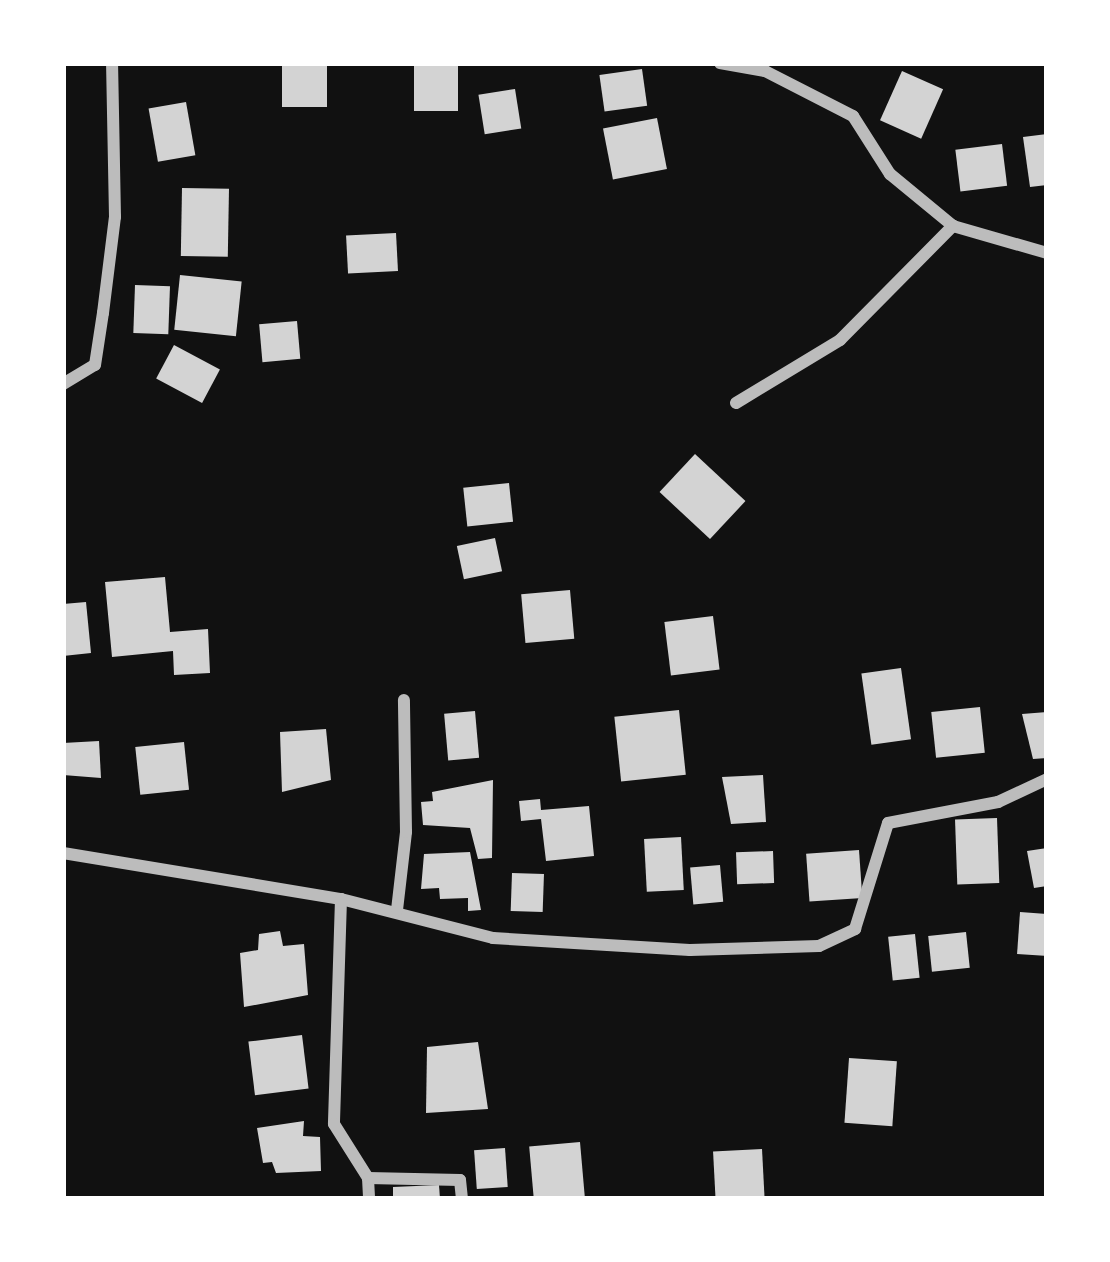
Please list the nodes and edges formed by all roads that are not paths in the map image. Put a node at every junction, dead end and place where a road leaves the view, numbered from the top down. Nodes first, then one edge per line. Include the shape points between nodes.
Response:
1 (112, 63) edge
2 (720, 63) edge
3 (953, 226) junction
4 (1047, 253) edge
5 (63, 384) edge
6 (736, 403) dead end
7 (404, 700) dead end
8 (1047, 779) edge
9 (63, 853) edge
10 (340, 899) junction
11 (397, 910) junction
12 (368, 1178) junction
13 (369, 1199) edge
14 (462, 1199) edge

1 - 5 street via 115,217 103,313 95,365
2 - 3 street via 765,71 854,116 890,174
3 - 4 street
3 - 6 street via 840,340
7 - 11 street via 406,832
8 - 11 street via 998,802 888,823 855,929 819,946 710,950 522,938 424,925
9 - 10 street
10 - 11 street
10 - 12 street via 334,1124
12 - 13 street
12 - 14 street via 465,1175

